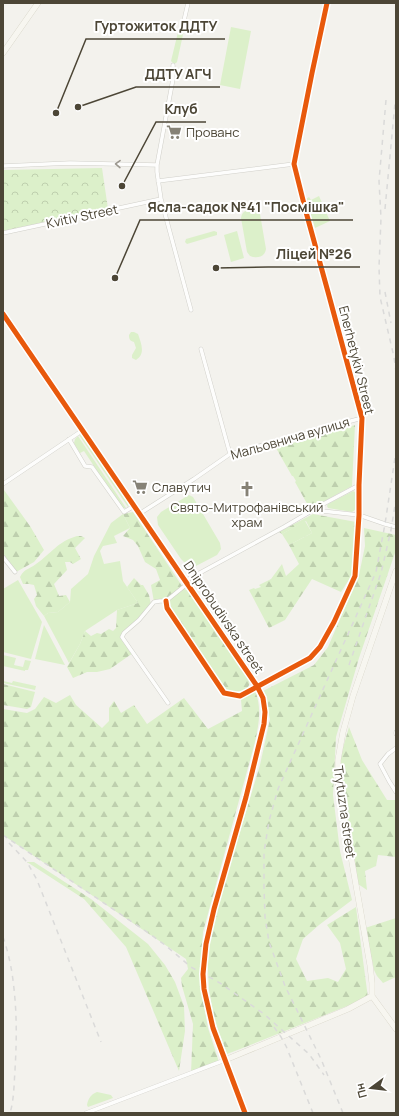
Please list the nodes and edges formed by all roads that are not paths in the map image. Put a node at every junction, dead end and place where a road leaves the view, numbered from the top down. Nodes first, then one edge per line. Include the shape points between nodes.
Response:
1 (38, 3) edge
2 (188, 3) edge
3 (327, 3) edge
4 (183, 25) dead end
5 (3, 53) edge
6 (173, 65) dead end
7 (157, 164) junction
8 (294, 164) junction
9 (3, 166) edge
10 (158, 181) junction
11 (161, 199) junction
12 (3, 233) edge
13 (191, 310) dead end
14 (3, 314) edge
15 (201, 349) dead end
16 (362, 418) junction
17 (83, 430) junction
18 (69, 439) junction
19 (230, 454) junction
20 (3, 484) edge
21 (359, 485) junction
22 (134, 506) junction
23 (313, 510) junction
24 (139, 514) junction
25 (359, 515) junction
26 (396, 527) edge
27 (3, 557) edge
28 (396, 571) edge
29 (15, 572) dead end
30 (186, 582) junction
31 (166, 602) junction
32 (257, 686) junction
33 (168, 703) dead end
34 (396, 748) edge
35 (396, 792) edge
36 (372, 996) junction
37 (396, 1029) edge
38 (225, 1060) junction
39 (86, 1113) edge
40 (245, 1113) edge

1 - 5 street
2 - 4 street
3 - 8 street, Enerhetykiv Street
6 - 7 street via 173,79
7 -> 9 street via 70,163
7 - 10 street
8 - 10 street
8 - 16 street, Enerhetykiv Street
10 - 11 street
11 - 12 street, Kvitiv Street
11 - 13 street
14 - 17 street, Dniprobudivska street
15 - 19 street
16 - 19 street, Мальовнича вулиця
16 - 21 street, Enerhetykiv Street
17 - 18 street
17 - 22 street, Dniprobudivska street
18 - 20 street
18 - 22 street via 85,466 92,467 124,512
19 - 24 street, Мальовнича вулиця
21 - 23 street
21 - 25 street, Enerhetykiv Street
22 - 24 street, Dniprobudivska street
23 - 25 street
23 - 30 street
24 - 30 street, Dniprobudivska street
25 - 26 street
25 - 32 street, Enerhetykiv Street via 355,576 320,647 310,658
27 - 29 street
28 - 36 street, Trytuzna street via 353,696 338,760 338,782 370,965
30 - 31 street
30 - 32 street, Dniprobudivska street
31 - 32 street, Enerhetykiv Street via 167,608 224,693 240,696
31 - 33 street via 154,602 122,636
32 - 38 street, Dniprobudivska street via 263,698 264,724 214,909 206,944 203,974 208,1007
34 - 35 street via 380,764
36 - 37 street
36 - 38 street via 348,1009
38 - 39 street
38 - 40 street, Dniprobudivska street

